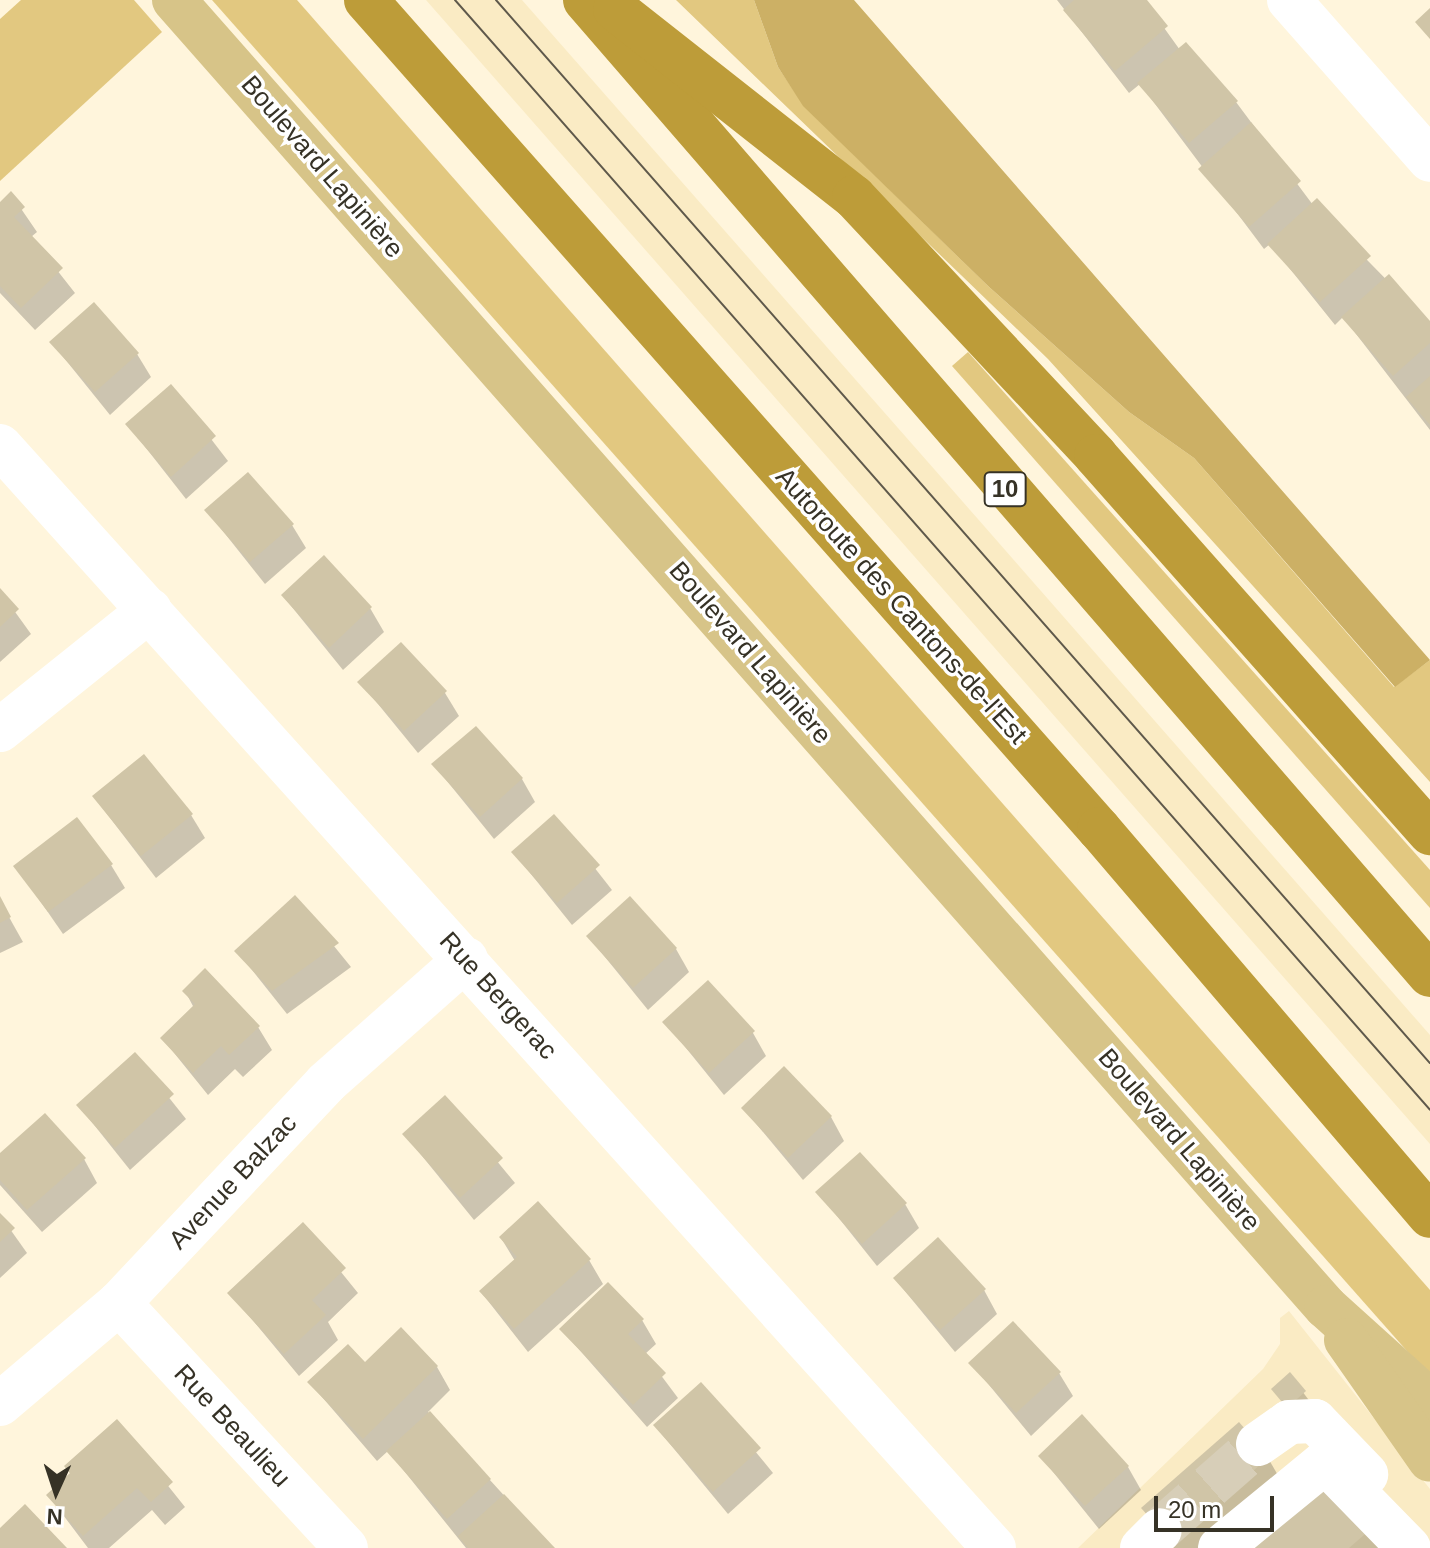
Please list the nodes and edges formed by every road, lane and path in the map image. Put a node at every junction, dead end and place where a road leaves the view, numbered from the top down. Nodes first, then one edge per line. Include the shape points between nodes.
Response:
1 (174, 0) edge
2 (366, 0) edge
3 (585, 0) edge
4 (604, 0) edge
5 (1294, 1) edge
6 (1430, 160) edge
7 (0, 446) edge
8 (150, 610) junction
9 (0, 730) edge
10 (1430, 833) edge
11 (466, 959) junction
12 (1430, 975) edge
13 (1430, 1216) edge
14 (119, 1303) junction
15 (1326, 1307) junction
16 (1430, 1401) edge
17 (0, 1404) edge
18 (1258, 1444) tunnel mouth
19 (1430, 1460) edge
20 (1420, 1542) edge
21 (346, 1548) edge
22 (994, 1548) edge
23 (1220, 1548) edge

1 - 15 main road, Boulevard Lapinière
2 - 13 highway, Autoroute des Cantons-de-l'Est via 1099,829
3 - 12 highway, 10
4 - 10 highway via 854,197 1096,456
5 - 6 street
7 - 8 street, Rue Bergerac
8 - 9 street
8 - 11 street, Rue Bergerac
11 - 14 street, Avenue Balzac via 326,1083
11 - 22 street, Rue Bergerac
14 - 17 street, Avenue Balzac
14 - 21 street, Rue Beaulieu
15 - 16 main road, Boulevard Lapinière
15 - 19 main road, Boulevard Lapinière via 1389,1411
18 - 20 street via 1289,1422 1315,1421
20 - 23 street via 1325,1462

